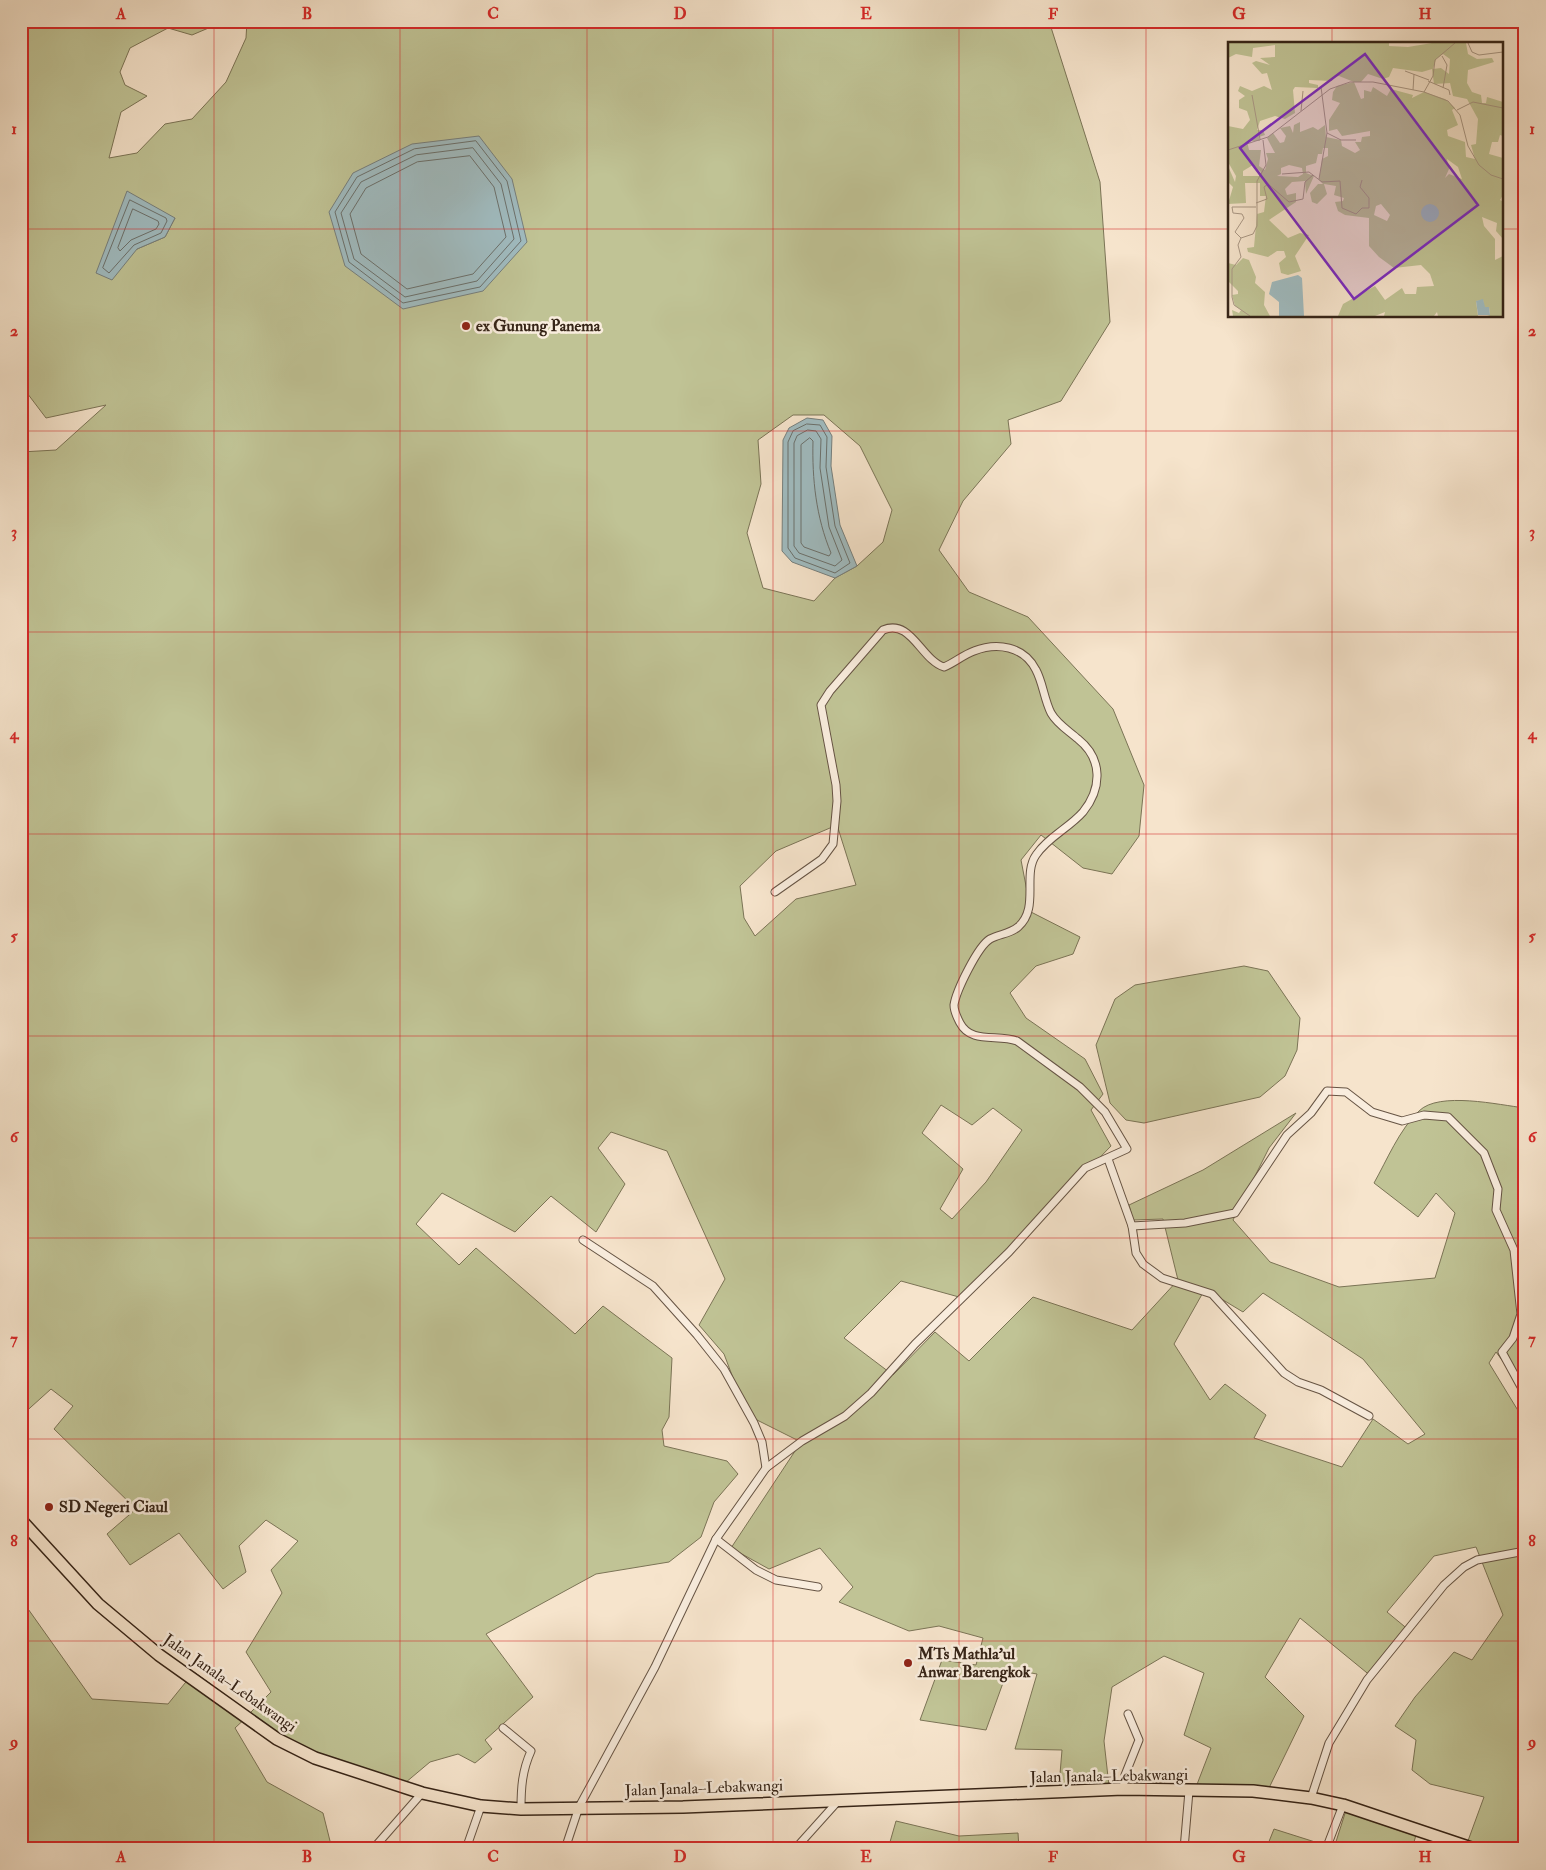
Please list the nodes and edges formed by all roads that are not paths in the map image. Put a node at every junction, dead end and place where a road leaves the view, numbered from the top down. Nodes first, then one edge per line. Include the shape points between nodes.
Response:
1 (775, 892) dead end
2 (1108, 1159) junction
3 (1132, 1226) junction
4 (583, 1240) dead end
5 (1525, 1394) edge
6 (1369, 1416) dead end
7 (766, 1468) junction
8 (21, 1520) edge
9 (716, 1539) junction
10 (1525, 1551) edge
11 (818, 1587) dead end
12 (1128, 1714) dead end
13 (503, 1728) dead end
14 (1123, 1789) junction
15 (1190, 1791) junction
16 (422, 1793) junction
17 (1311, 1798) junction
18 (839, 1800) junction
19 (1343, 1805) junction
20 (481, 1806) junction
21 (579, 1807) junction
22 (521, 1809) junction
23 (373, 1849) edge
24 (466, 1849) edge
25 (566, 1849) edge
26 (795, 1849) edge
27 (1184, 1849) edge
28 (1326, 1849) edge
29 (1474, 1849) edge

1 - 2 street via 822,859 833,844 838,800 821,705 883,630 901,628 934,662 944,667 973,651 992,646 1005,646 1022,653 1035,669 1052,714 1088,748 1096,760 1098,783 1082,813 1035,856 1027,913 1018,927 990,939 979,949 956,997 955,1014 964,1031 972,1036 1017,1041 1080,1088 1105,1112 1127,1148
2 - 3 street
2 - 7 street via 1085,1168 1009,1252 915,1344 871,1393 845,1416 802,1441
3 - 5 street via 1185,1223 1235,1212 1288,1136 1328,1091 1346,1092 1372,1112 1402,1121 1424,1114 1448,1117 1484,1152 1498,1190 1496,1210 1514,1250 1521,1314 1513,1338 1502,1352
3 - 6 street via 1136,1253 1149,1269 1162,1278 1212,1294 1284,1373
4 - 7 street via 647,1281 698,1335 724,1369 754,1423 762,1442
7 - 9 street
8 - 16 main road, Jalan Janala–Lebakwangi via 98,1604 159,1655 277,1739 315,1758
9 - 11 street via 756,1570 776,1580
9 - 21 street via 655,1667
10 - 17 street via 1477,1560 1444,1584 1366,1680 1329,1743
12 - 14 street via 1139,1740 1124,1775
13 - 22 street via 531,1751 524,1767
14 - 15 main road, Jalan Janala–Lebakwangi
14 - 18 main road, Jalan Janala–Lebakwangi
15 - 17 main road, Jalan Janala–Lebakwangi via 1253,1790
15 - 27 street
16 - 20 main road, Jalan Janala–Lebakwangi
16 - 23 street
17 - 19 main road, Jalan Janala–Lebakwangi
18 - 21 main road, Jalan Janala–Lebakwangi via 682,1807
18 - 26 street
19 - 28 street
19 - 29 main road, Jalan Janala–Lebakwangi
20 - 22 main road, Jalan Janala–Lebakwangi
20 - 24 street
21 - 22 main road, Jalan Janala–Lebakwangi
21 - 25 street

